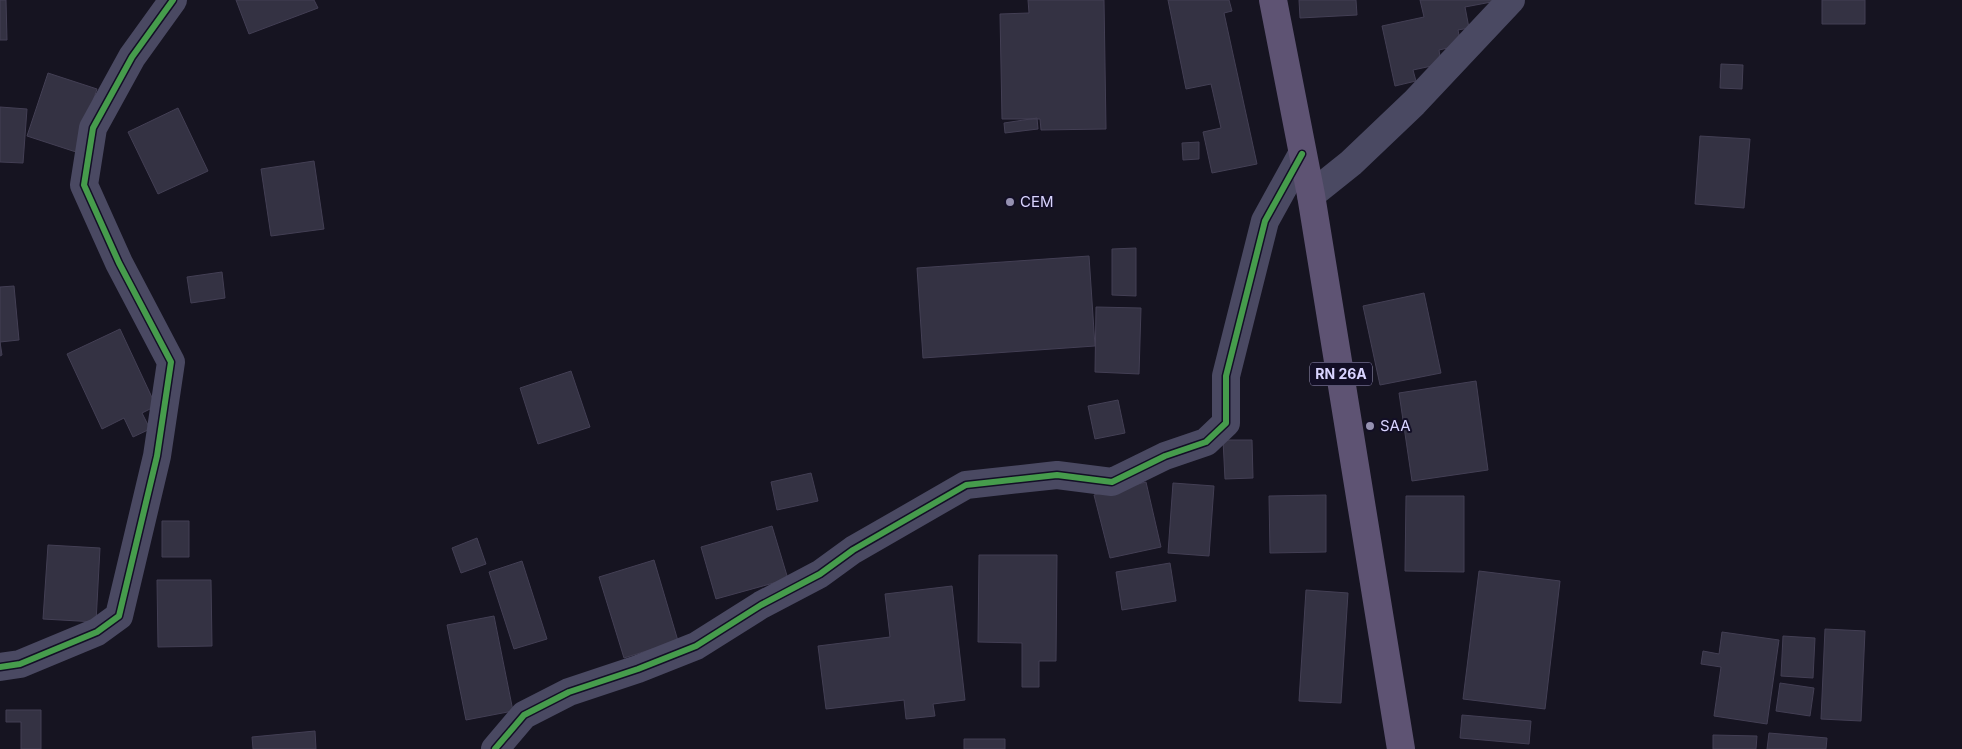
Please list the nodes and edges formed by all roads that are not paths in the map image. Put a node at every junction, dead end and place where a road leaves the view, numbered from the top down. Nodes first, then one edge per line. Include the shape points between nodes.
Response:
1 (173, 0) edge
2 (1273, 0) edge
3 (1511, 0) edge
4 (1302, 154) junction
5 (1311, 195) junction
6 (0, 667) edge
7 (495, 749) edge
8 (1401, 749) edge

1 - 6 street via 132,57 93,128 84,185 119,263 171,362 157,456 119,616 89,636 20,664
2 - 4 main road, RN 26A
3 - 5 street via 1414,103 1351,163
4 - 5 main road, RN 26A
4 - 7 street via 1265,221 1226,376 1226,423 1206,442 1166,456 1112,482 1057,475 966,484 696,646 569,692 524,715
5 - 8 main road, RN 26A

